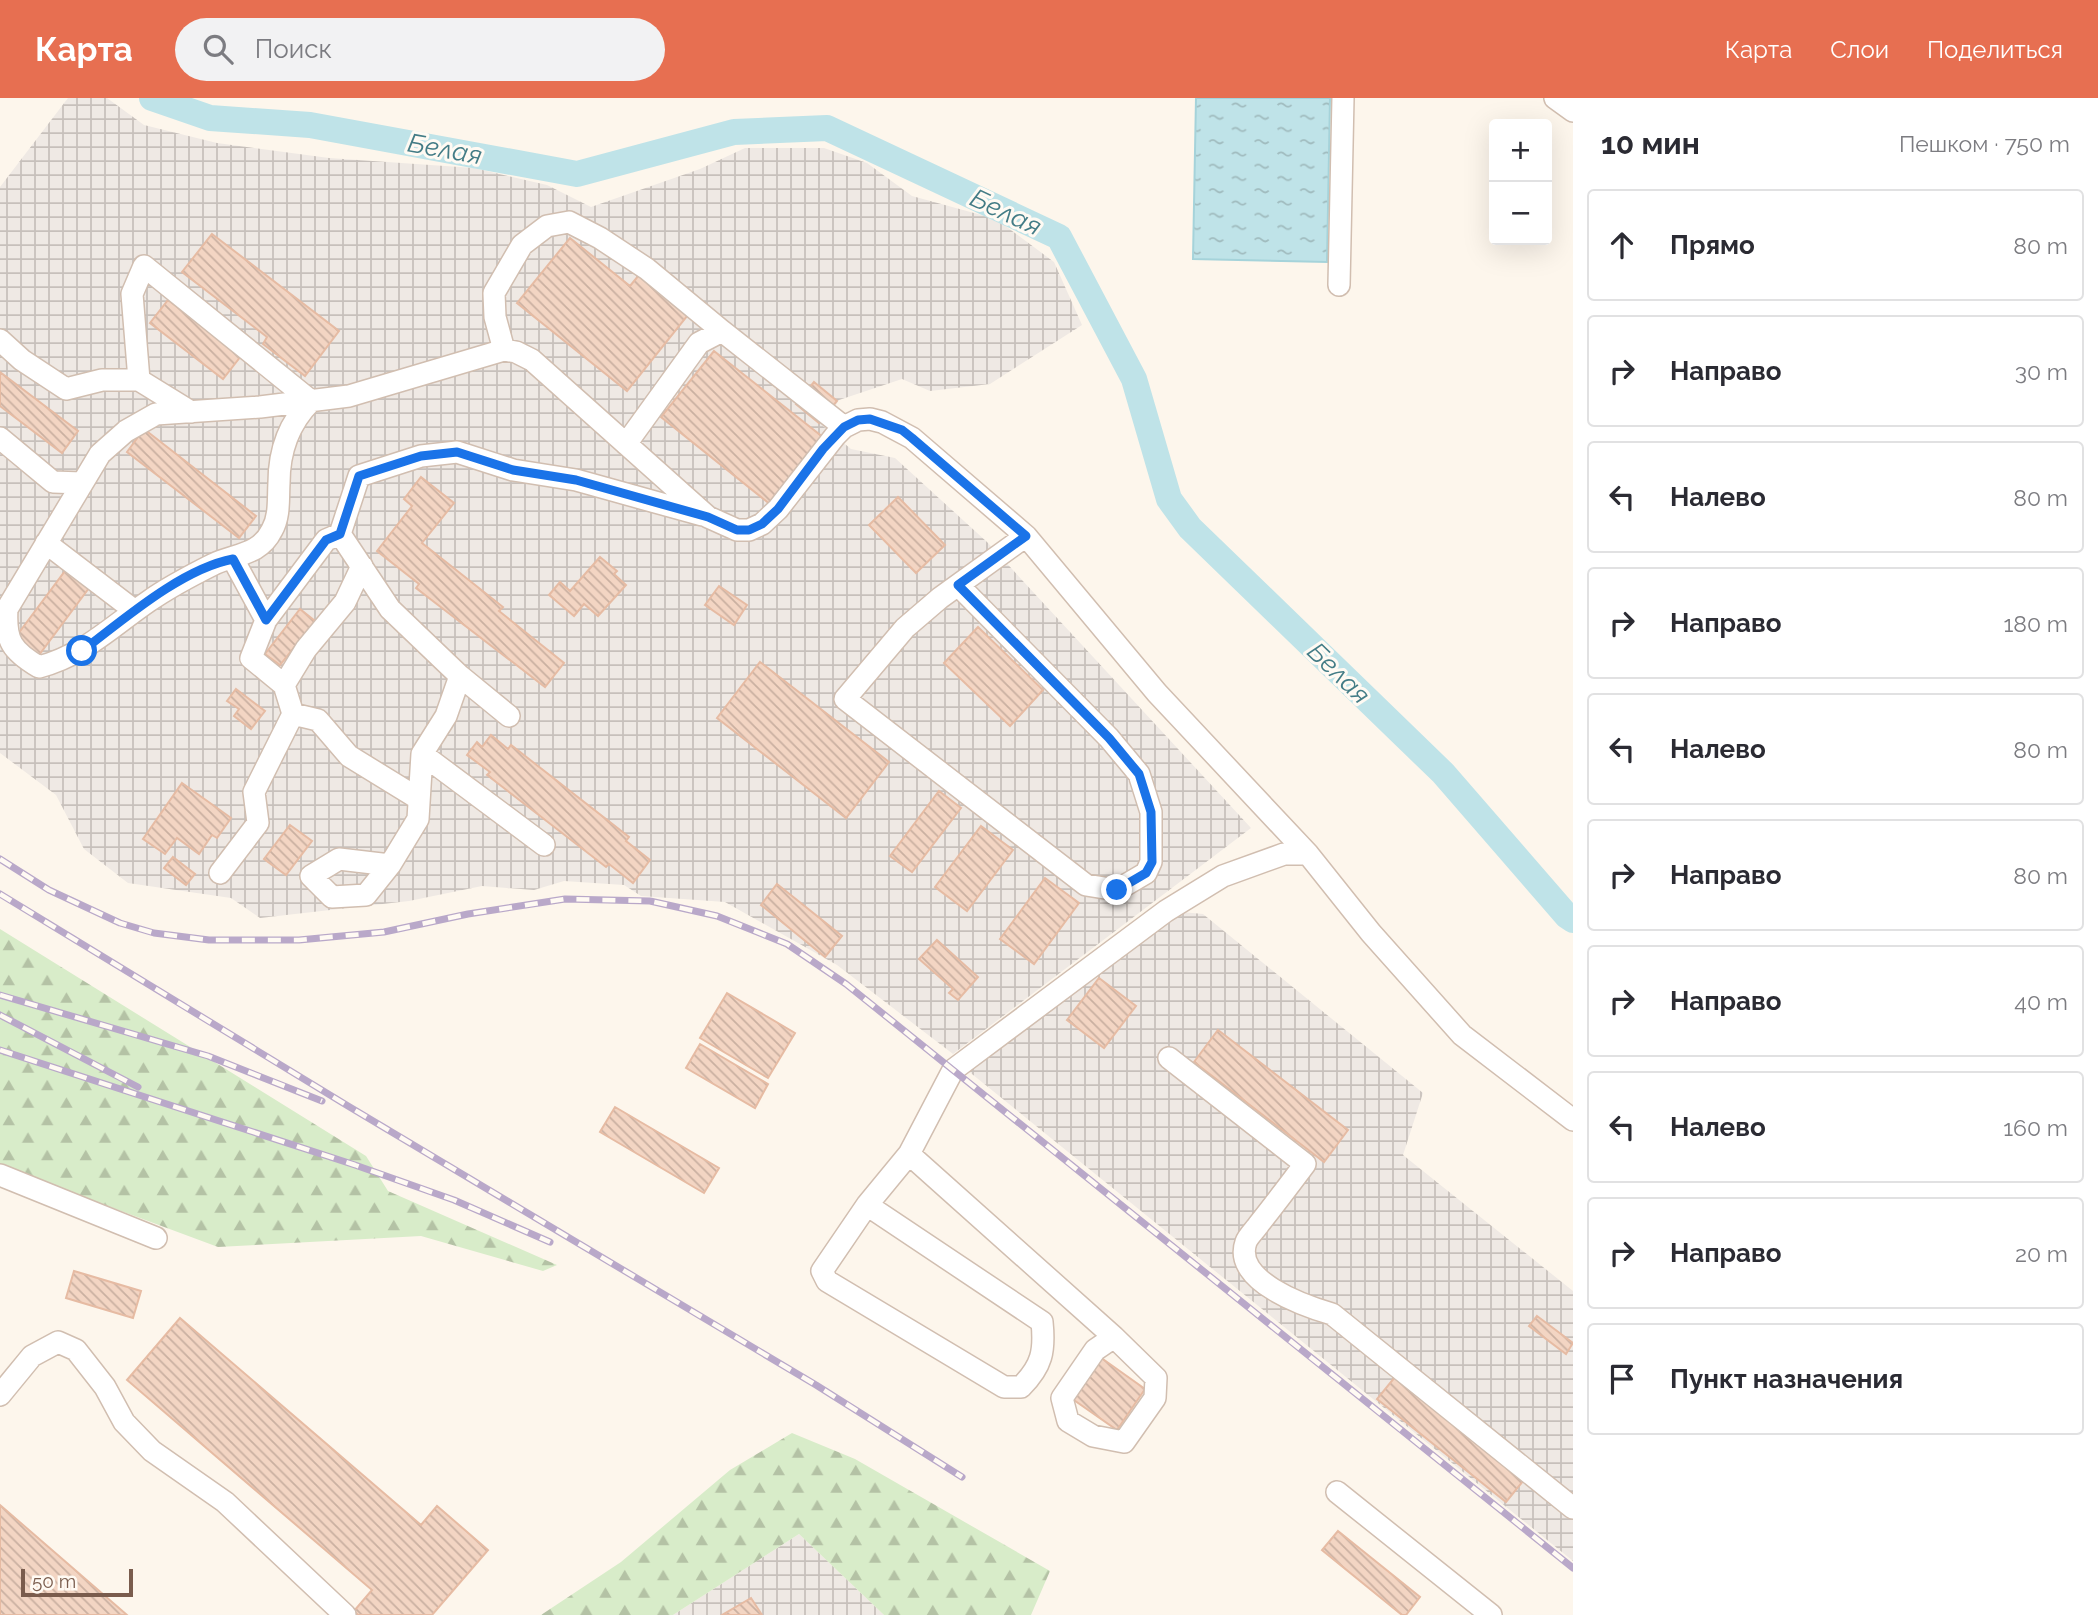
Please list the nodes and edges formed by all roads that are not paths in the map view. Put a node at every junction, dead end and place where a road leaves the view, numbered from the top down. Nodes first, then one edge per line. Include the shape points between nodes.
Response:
1 (1343, 98) edge
2 (1555, 98) edge
3 (1573, 110) edge
4 (1339, 285) dead end
5 (722, 331) junction
6 (0, 340) edge
7 (505, 350) junction
8 (139, 380) junction
9 (311, 401) junction
10 (191, 412) junction
11 (844, 427) junction
12 (0, 438) edge
13 (626, 444) junction
14 (82, 483) junction
15 (708, 517) junction
16 (340, 534) junction
17 (1026, 536) junction
18 (46, 543) junction
19 (233, 559) junction
20 (362, 566) junction
21 (958, 585) junction
22 (135, 611) junction
23 (266, 620) junction
24 (3, 628) edge
25 (460, 676) junction
26 (284, 685) junction
27 (293, 714) junction
28 (509, 716) dead end
29 (422, 754) junction
30 (419, 799) junction
31 (544, 845) dead end
32 (1308, 855) junction
33 (390, 865) dead end
34 (220, 873) dead end
35 (1169, 1058) dead end
36 (1573, 1119) edge
37 (909, 1154) junction
38 (0, 1175) edge
39 (867, 1205) junction
40 (156, 1238) dead end
41 (1114, 1337) junction
42 (0, 1395) edge
43 (1337, 1492) dead end
44 (1573, 1508) edge
45 (345, 1615) edge
46 (1491, 1615) edge

1 - 4 lane
2 - 3 lane
5 - 7 lane via 647,270 569,222 547,226 522,244 494,293 495,317
5 - 11 lane
5 - 13 lane via 699,342
6 - 8 lane via 66,389 102,380
7 - 9 lane via 349,396
7 - 13 lane via 532,360
8 - 9 lane via 132,294 144,266
8 - 10 lane
9 - 10 lane
9 - 19 lane via 290,426 279,465 279,507 272,530 257,550
10 - 14 lane via 156,414 126,431 100,454
11 - 15 lane via 762,524 737,530
11 - 17 lane via 870,419 902,430
12 - 14 lane via 53,482
13 - 15 lane
14 - 18 lane
15 - 16 lane via 457,452 421,456 359,476
16 - 20 lane
16 - 23 lane via 326,540
17 - 21 lane
17 - 32 lane via 1157,693
18 - 22 lane
18 - 24 lane via 7,609
19 - 22 lane via 178,583
19 - 23 lane
20 - 25 lane via 390,609
20 - 26 lane via 345,603 306,649
21 - 21 lane via 905,628 845,699 1086,885 1117,890 1146,873 1152,862 1151,812 1139,774
22 - 24 lane via 82,651 39,667 11,644
23 - 26 lane via 251,658
25 - 28 lane
25 - 29 lane via 446,716
26 - 27 lane
27 - 30 lane via 317,720 349,756
27 - 34 lane via 254,792 258,824
29 - 30 lane
29 - 31 lane
30 - 33 lane via 418,819
32 - 36 lane via 1462,1035
32 - 37 lane via 1284,854 1223,876 1166,911 1026,1013 953,1070
35 - 44 lane via 1305,1164 1246,1242 1246,1260 1253,1275 1278,1293 1332,1314
37 - 39 lane
37 - 41 lane
38 - 40 lane
39 - 39 lane via 822,1271 827,1281 1004,1387 1021,1387 1034,1374 1045,1346 1042,1322
41 - 41 lane via 1156,1378 1155,1398 1124,1441 1093,1436 1068,1421 1062,1398 1095,1350
42 - 45 lane via 32,1356 58,1342 76,1350 105,1387 124,1422 152,1451 225,1502
43 - 46 lane

